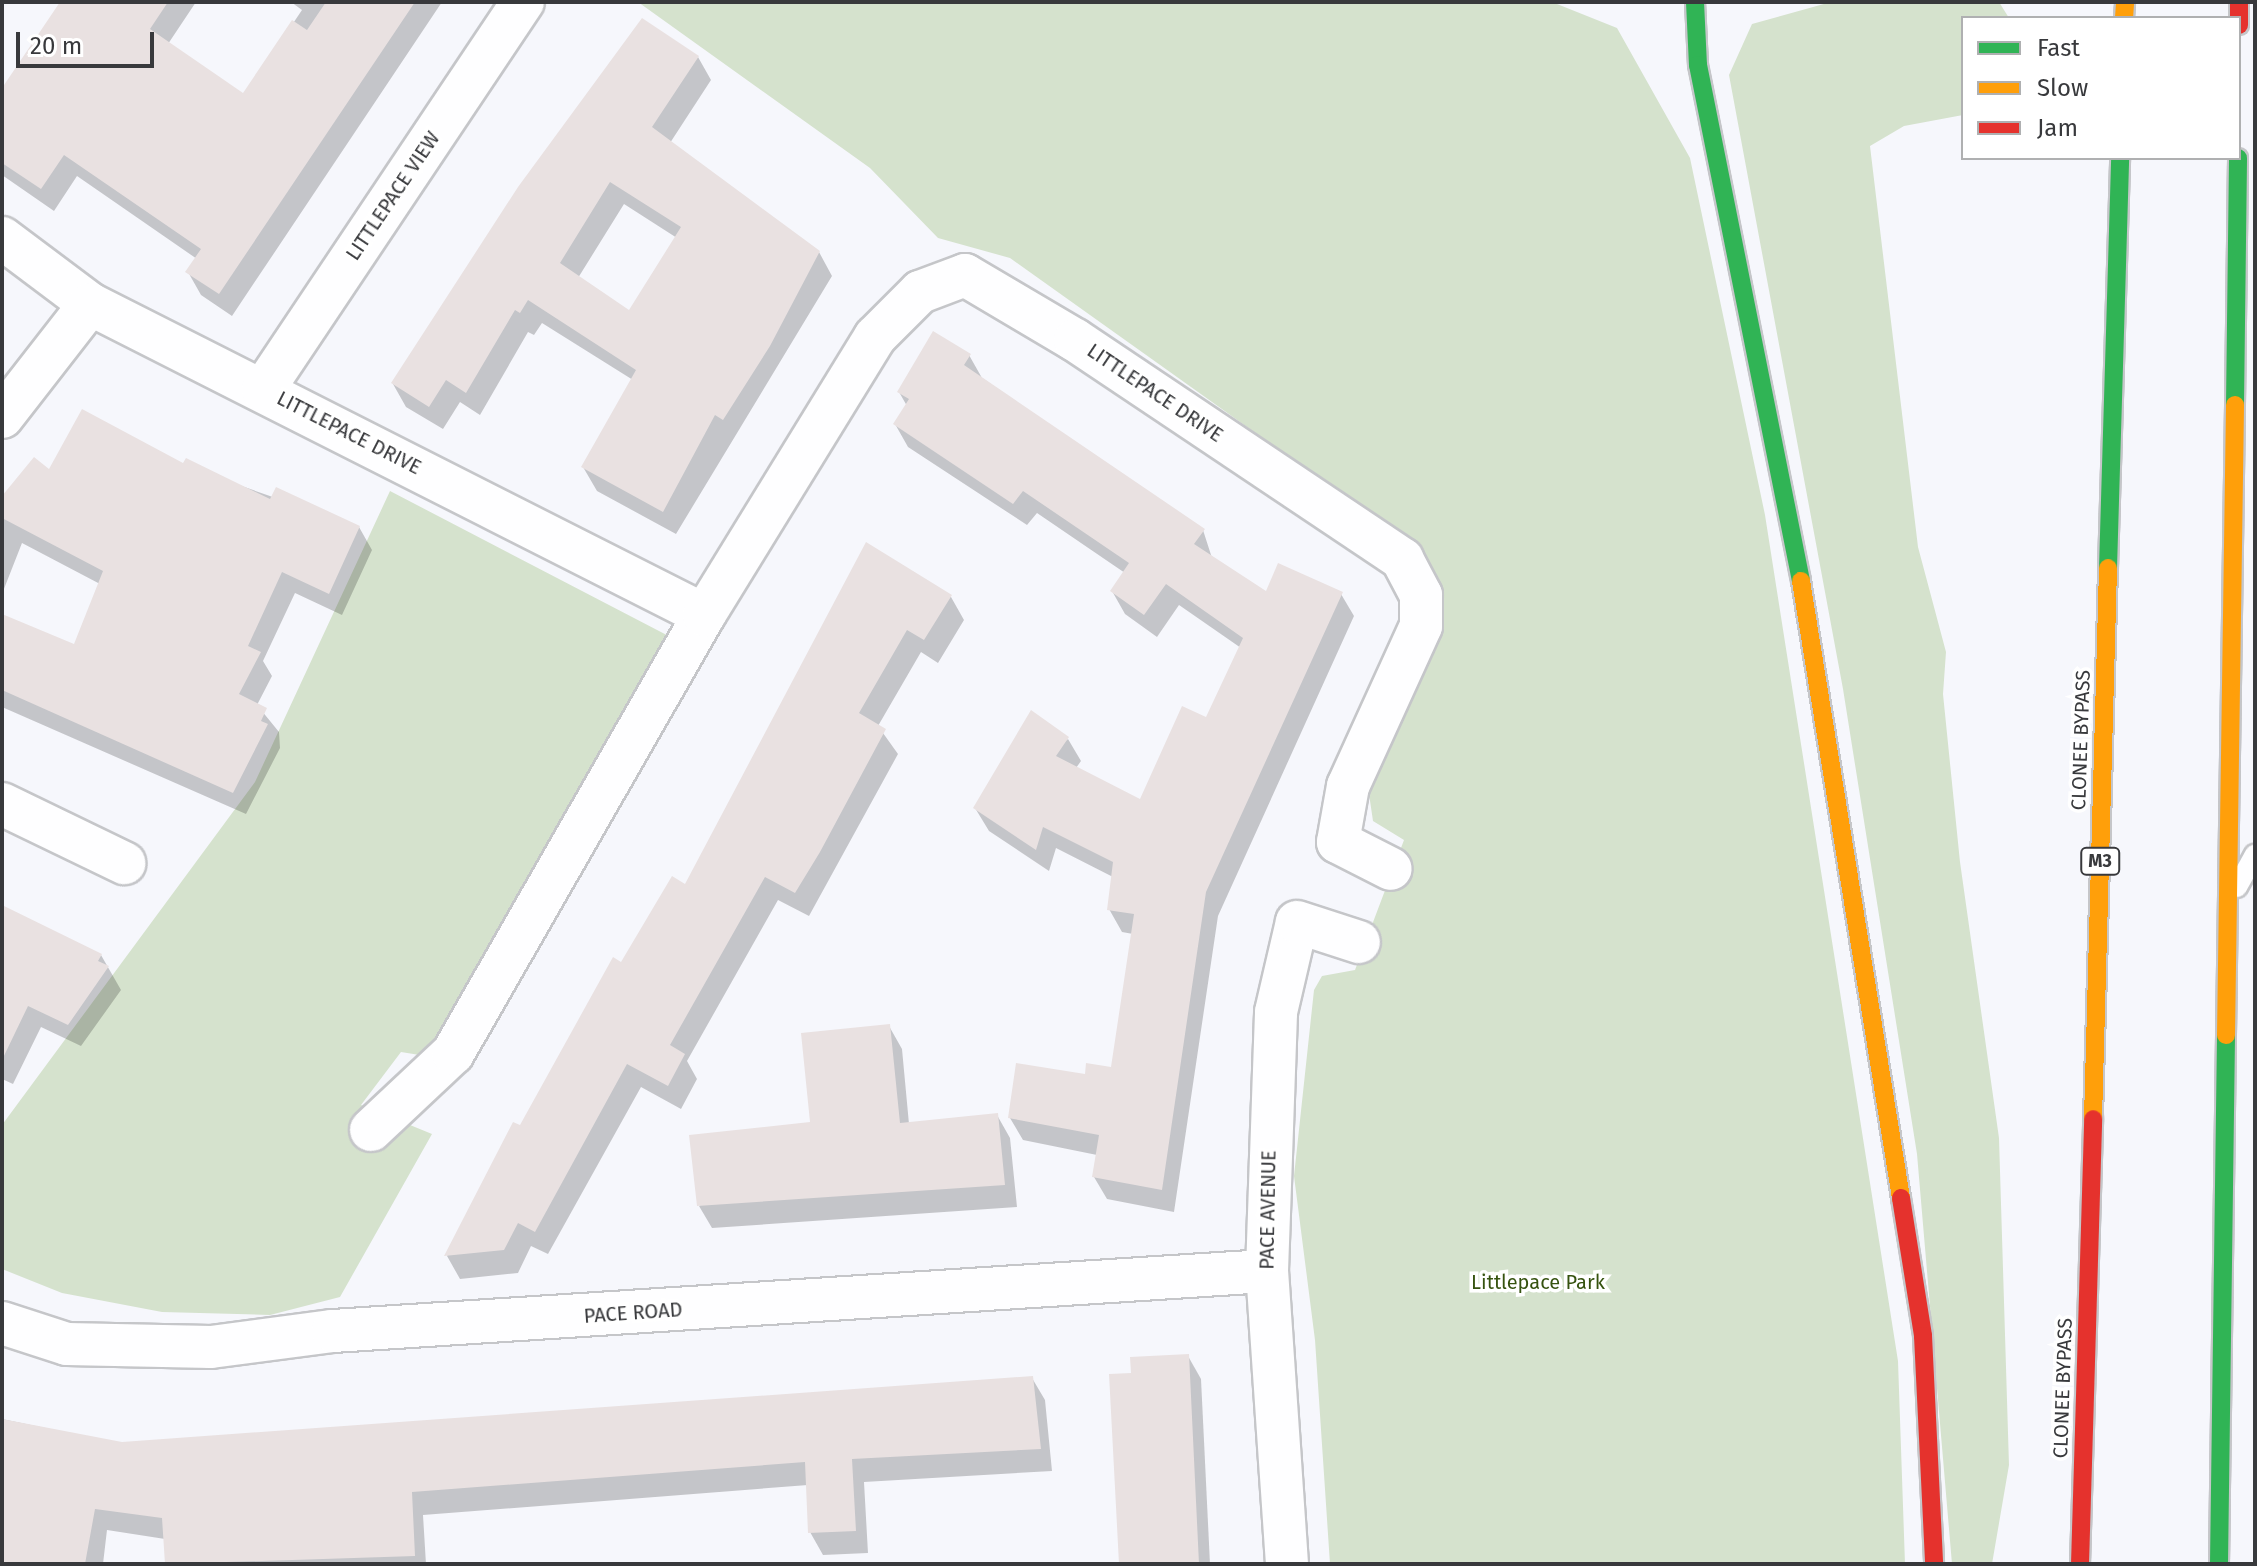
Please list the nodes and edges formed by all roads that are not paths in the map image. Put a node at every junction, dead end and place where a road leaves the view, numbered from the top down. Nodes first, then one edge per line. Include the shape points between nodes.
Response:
1 (523, 2) edge
2 (1695, 2) edge
3 (2120, 160) edge
4 (2238, 160) edge
5 (2, 238) edge
6 (90, 304) junction
7 (263, 390) junction
8 (2, 417) edge
9 (704, 615) junction
10 (2, 804) edge
11 (2255, 855) edge
12 (124, 863) dead end
13 (1391, 869) dead end
14 (2233, 895) junction
15 (1359, 942) dead end
16 (371, 1130) dead end
17 (1267, 1271) junction
18 (2, 1323) edge
19 (1287, 1564) edge
20 (1934, 1564) edge
21 (2080, 1564) edge
22 (2219, 1564) edge

1 - 7 street, LITTLEPACE VIEW
2 - 20 highway via 1698,65 1805,603 1923,1336
3 - 21 highway, CLONEE BYPASS / M3
4 - 14 highway
5 - 6 street, LITTLEPACE DRIVE
6 - 7 street, LITTLEPACE DRIVE
6 - 8 street
7 - 9 street, LITTLEPACE DRIVE
9 - 13 street, LITTLEPACE DRIVE via 875,337 920,292 965,275 1075,340 1402,559 1421,595 1421,626 1348,786 1338,842
9 - 16 street, LITTLEPACE DRIVE via 453,1053
10 - 12 street
11 - 14 lane
14 - 22 highway
15 - 17 street, PACE AVENUE via 1297,922 1276,1012
17 - 18 street, PACE ROAD via 333,1331 211,1347 67,1344
17 - 19 street, PACE AVENUE

